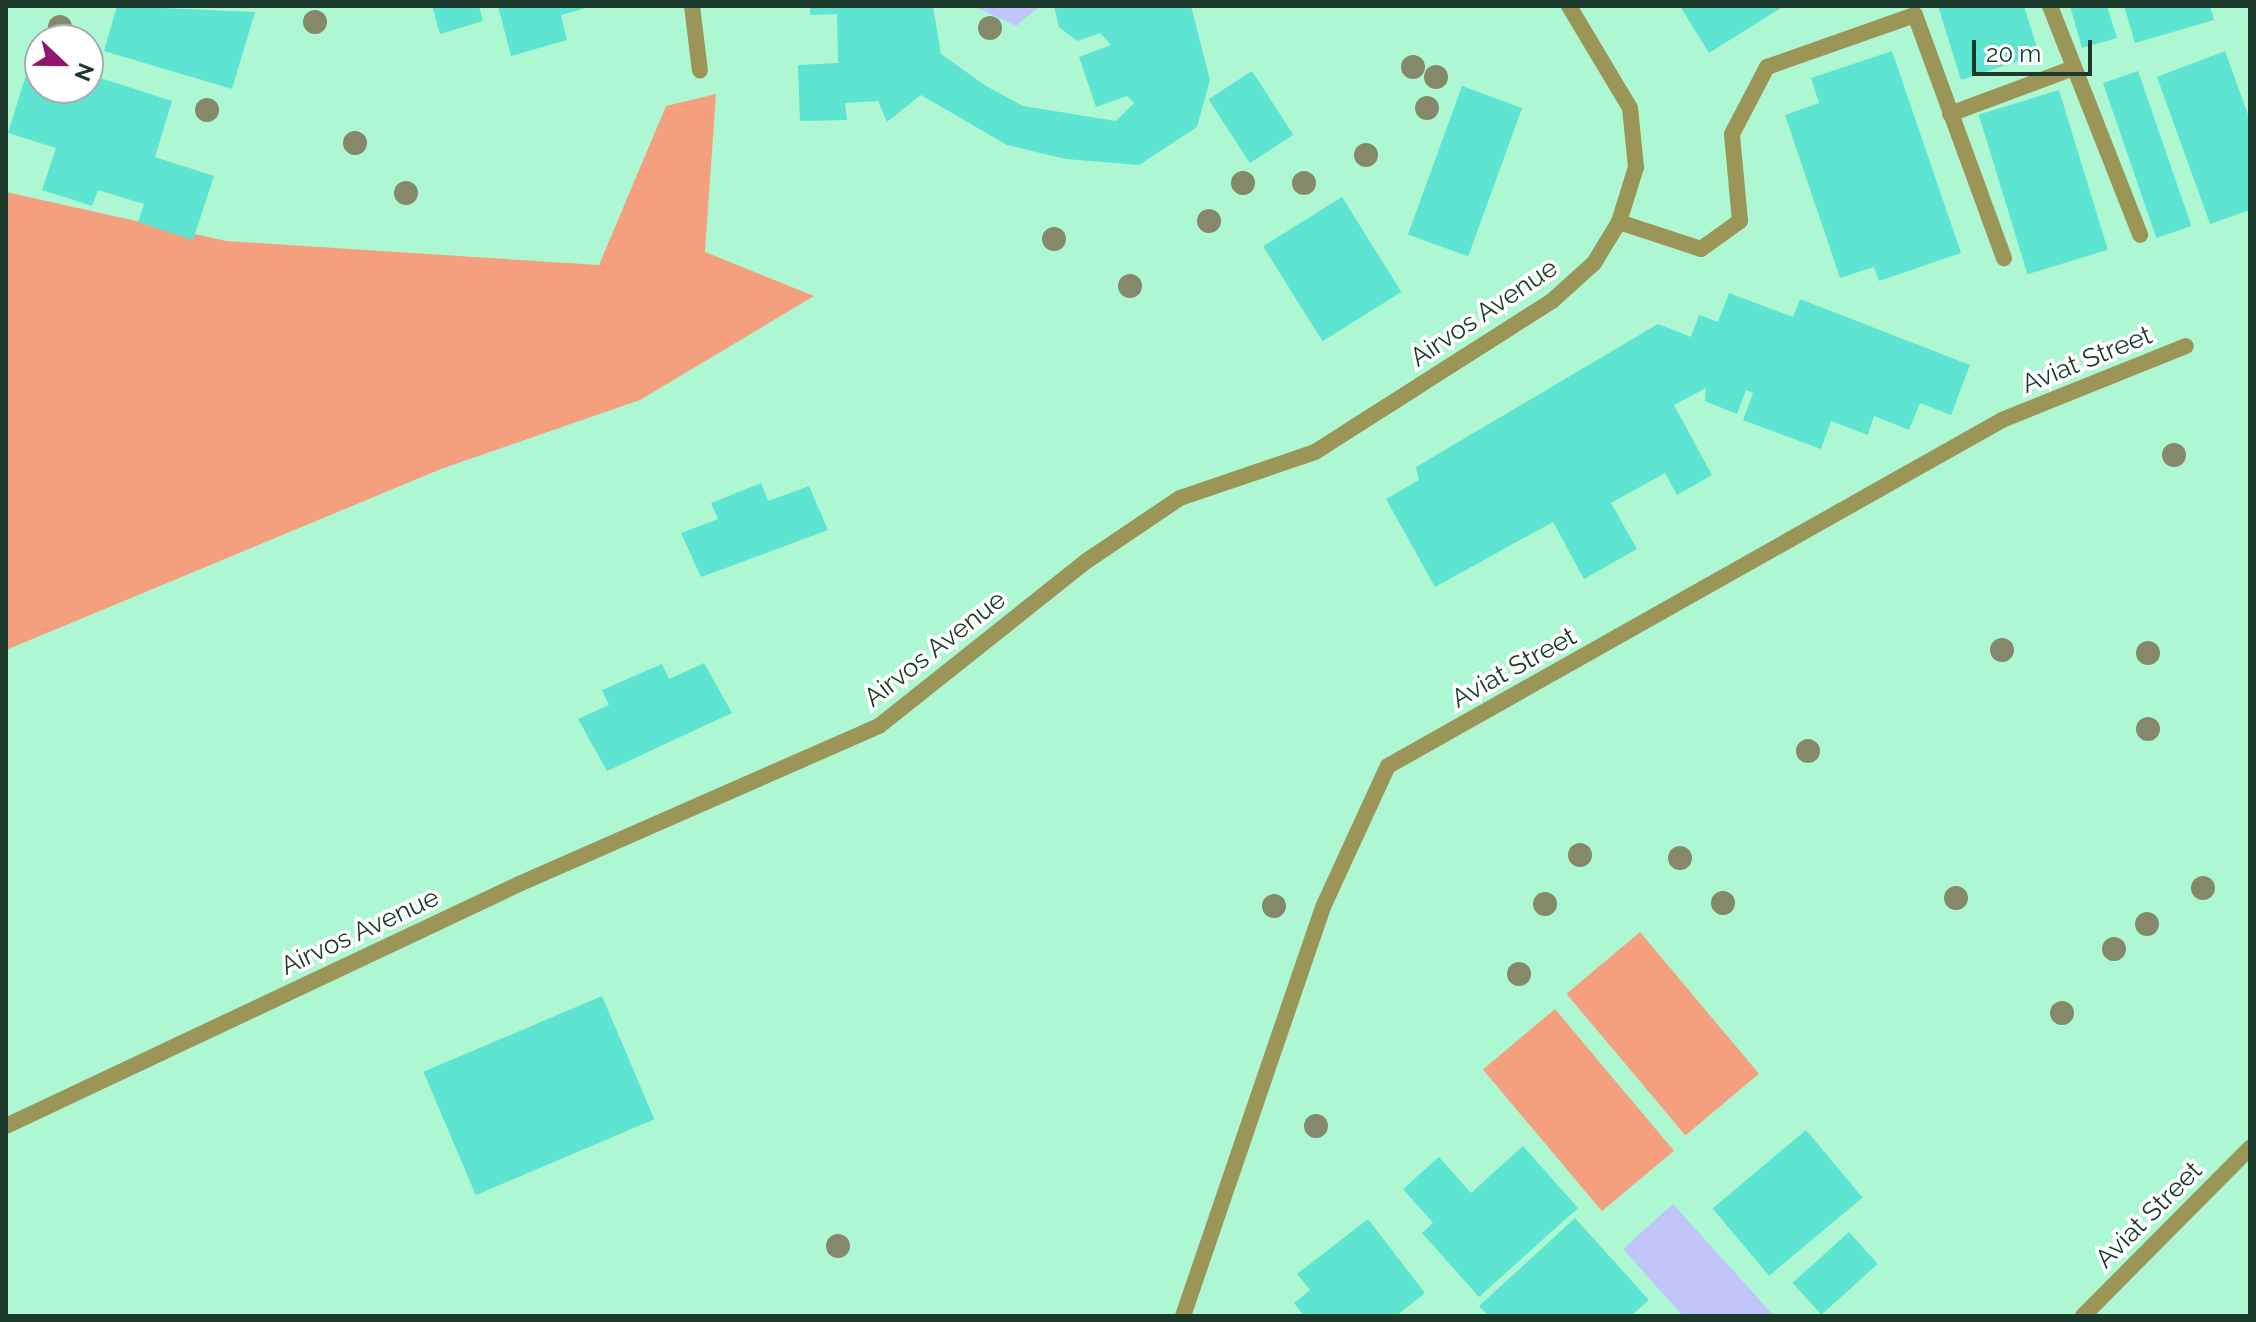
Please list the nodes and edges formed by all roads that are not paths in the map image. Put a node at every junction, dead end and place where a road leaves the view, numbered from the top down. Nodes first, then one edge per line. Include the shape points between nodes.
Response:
1 (692, 6) edge
2 (1569, 6) edge
3 (2050, 6) edge
4 (2071, 69) junction
5 (700, 71) dead end
6 (1950, 114) junction
7 (1619, 222) junction
8 (2140, 235) dead end
9 (2004, 258) dead end
10 (2186, 346) dead end
11 (6, 1126) edge
12 (2250, 1148) edge
13 (1183, 1316) edge
14 (2083, 1316) edge

1 - 5 street
2 - 7 street, Airvos Avenue via 1630,108 1636,167
3 - 4 street
4 - 6 street
4 - 8 street
6 - 7 street via 1915,15 1838,38 1767,67 1732,134 1740,221 1701,249
6 - 9 street
7 - 11 street, Airvos Avenue via 1594,263 1552,301 1315,452 1180,498 1088,560 879,726 519,884
10 - 13 street, Aviat Street via 2002,420 1388,766 1323,907
12 - 14 street, Aviat Street

